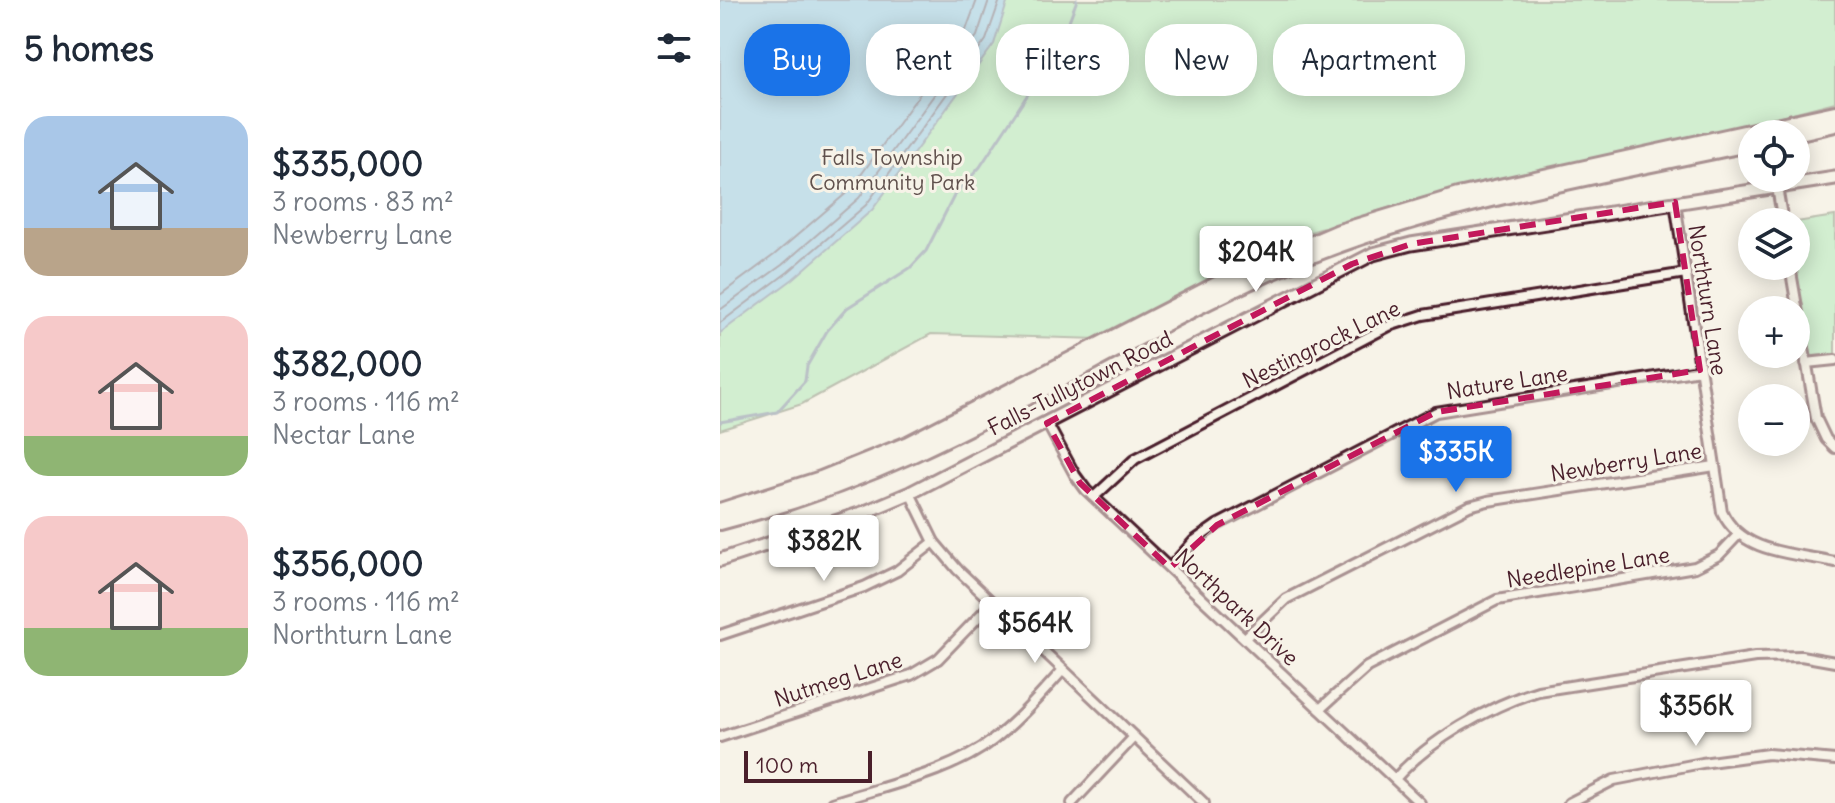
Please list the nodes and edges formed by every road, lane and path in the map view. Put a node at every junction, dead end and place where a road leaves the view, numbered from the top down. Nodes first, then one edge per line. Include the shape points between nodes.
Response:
1 (1835, 112) edge
2 (1835, 124) edge
3 (1810, 130) edge
4 (1738, 146) edge
5 (1835, 178) edge
6 (1810, 182) edge
7 (1743, 192) edge
8 (1675, 202) junction
9 (1686, 273) junction
10 (1835, 360) edge
11 (1810, 363) edge
12 (1807, 368) edge
13 (1700, 370) junction
14 (1047, 423) junction
15 (1835, 448) edge
16 (1715, 466) junction
17 (910, 493) junction
18 (1094, 497) junction
19 (720, 511) edge
20 (720, 524) edge
21 (1738, 535) junction
22 (934, 542) junction
23 (720, 560) edge
24 (1835, 562) edge
25 (1170, 568) junction
26 (992, 603) junction
27 (720, 635) edge
28 (1245, 638) junction
29 (1835, 662) edge
30 (1063, 670) junction
31 (1320, 709) junction
32 (720, 737) edge
33 (1134, 737) junction
34 (1835, 760) edge
35 (1395, 779) junction
36 (832, 803) edge
37 (1072, 803) edge
38 (1204, 803) edge
39 (1420, 803) edge
40 (1569, 803) edge

1 - 19 highway via 1473,192 1339,232 1224,281 908,444
2 - 3 highway
4 - 20 highway via 1460,207 1343,243 1229,292 927,448
5 - 6 street, Falls-Tullytown Road
7 - 8 street, Falls-Tullytown Road
8 - 9 street, Northturn Lane
8 - 14 street, Falls-Tullytown Road via 1373,254
9 - 13 street, Northturn Lane
9 - 18 street, Nestingrock Lane via 1423,315 1389,326 1135,459
10 - 11 street
12 - 15 street via 1816,418
13 - 16 street, Northturn Lane
13 - 25 street, Nature Lane via 1436,412 1217,525
14 - 17 street, Falls-Tullytown Road
14 - 18 street, Northpark Drive via 1075,475
16 - 21 street, Northturn Lane via 1722,512
16 - 28 street, Newberry Lane via 1469,506 1286,599
17 - 22 street
17 - 23 street, Falls-Tullytown Road
18 - 25 street, Northpark Drive
21 - 24 street via 1755,545
21 - 31 street, Needlepine Lane via 1719,555 1695,567 1514,595 1481,607 1367,667
22 - 26 street
22 - 27 street via 872,584
25 - 28 street, Northpark Drive
26 - 30 street
26 - 32 street, Nutmeg Lane via 938,659 911,675
28 - 31 street, Northpark Drive
29 - 35 street via 1755,657 1538,691 1443,736
30 - 33 street
30 - 36 street via 1011,725 976,752
31 - 35 street, Northpark Drive
33 - 37 street
33 - 38 street
34 - 40 street via 1768,754 1689,765 1614,780
35 - 39 street, Northpark Drive

